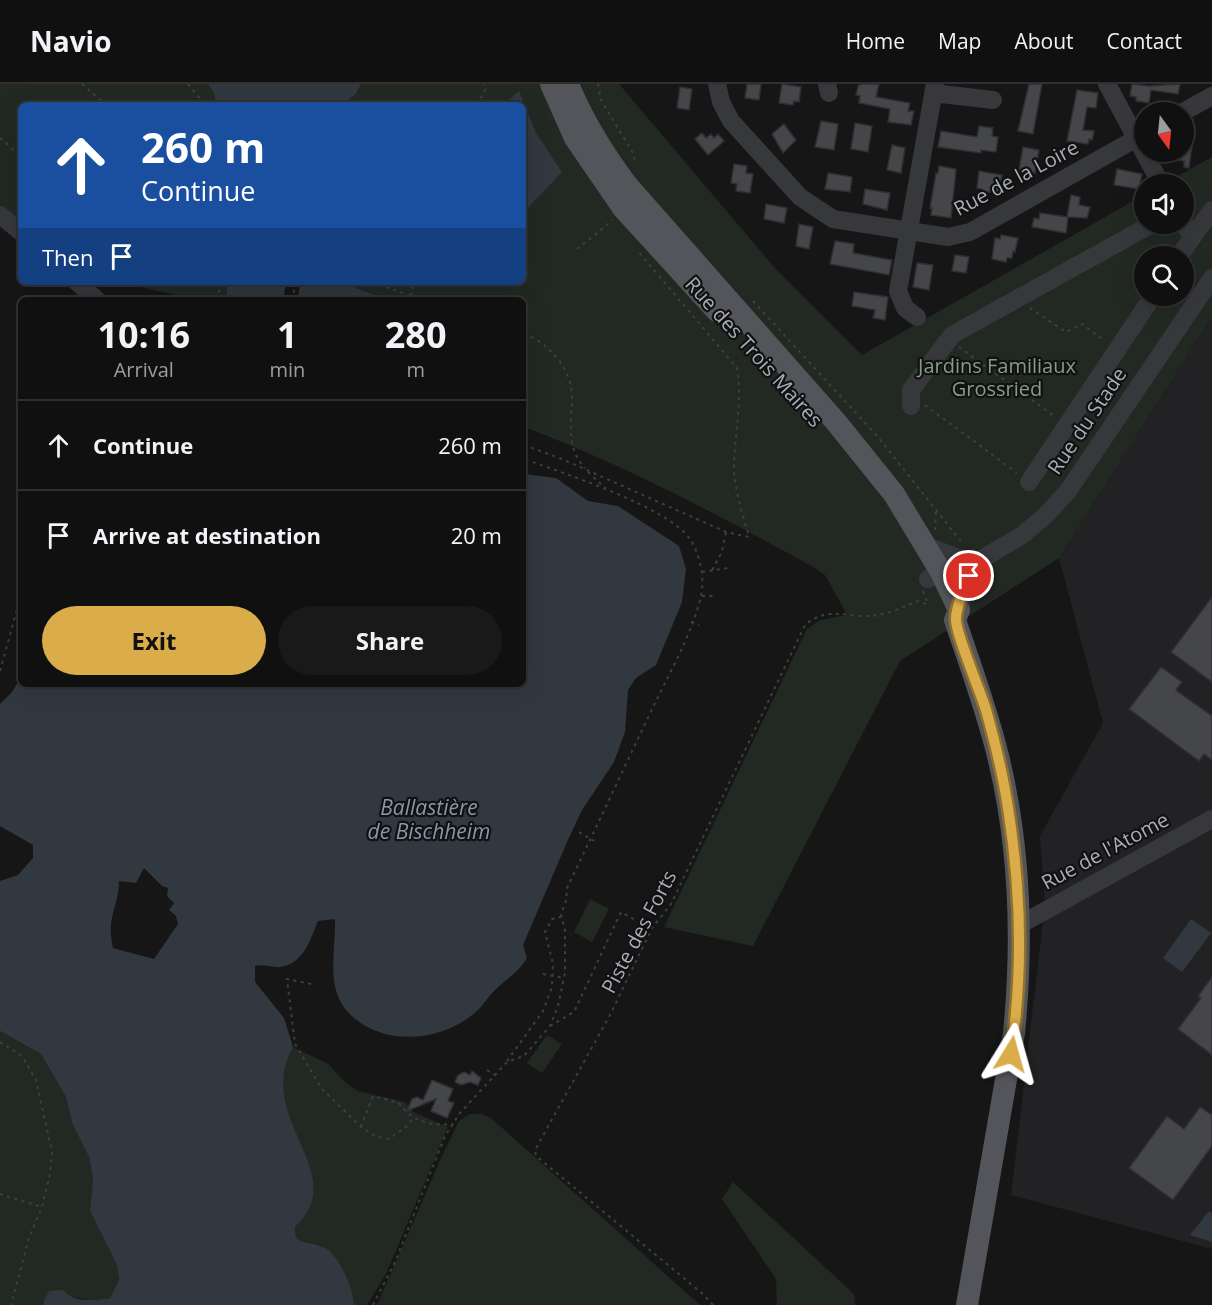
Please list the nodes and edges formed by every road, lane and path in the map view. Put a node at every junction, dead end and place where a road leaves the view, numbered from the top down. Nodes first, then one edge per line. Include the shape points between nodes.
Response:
1 (82, 84) edge
2 (188, 84) edge
3 (484, 84) edge
4 (551, 84) edge
5 (568, 84) edge
6 (598, 84) edge
7 (717, 84) edge
8 (1107, 84) edge
9 (934, 89) edge
10 (1212, 96) edge
11 (993, 100) dead end
12 (103, 102) edge
13 (203, 102) edge
14 (479, 102) edge
15 (1194, 106) edge
16 (1134, 127) edge
17 (0, 138) edge
18 (1134, 140) edge
19 (18, 153) edge
20 (629, 160) dead end
21 (1212, 210) edge
22 (0, 215) edge
23 (1194, 226) edge
24 (620, 228) dead end
25 (18, 230) edge
26 (909, 232) junction
27 (1134, 234) edge
28 (633, 245) dead end
29 (577, 249) dead end
30 (1212, 278) edge
31 (80, 285) edge
32 (380, 285) edge
33 (413, 285) edge
34 (411, 296) joint
35 (94, 297) edge
36 (750, 297) dead end
37 (1021, 297) junction
38 (1146, 306) edge
39 (916, 317) dead end
40 (526, 335) edge
41 (949, 340) junction
42 (1117, 350) junction
43 (911, 401) joint
44 (1066, 425) junction
45 (526, 446) edge
46 (526, 460) edge
47 (587, 470) junction
48 (1029, 482) joint
49 (608, 491) junction
50 (935, 510) junction
51 (726, 532) junction
52 (929, 542) junction
53 (969, 560) junction
54 (728, 568) dead end
55 (712, 570) junction
56 (702, 572) junction
57 (935, 586) junction
58 (701, 596) junction
59 (714, 596) dead end
60 (18, 606) edge
61 (957, 615) junction
62 (692, 622) junction
63 (699, 625) dead end
64 (681, 647) junction
65 (687, 650) dead end
66 (0, 670) edge
67 (668, 676) junction
68 (673, 678) dead end
69 (655, 703) junction
70 (660, 706) dead end
71 (642, 730) junction
72 (647, 732) dead end
73 (630, 756) junction
74 (634, 759) dead end
75 (1212, 819) edge
76 (579, 832) dead end
77 (592, 840) junction
78 (561, 916) junction
79 (637, 921) dead end
80 (1020, 925) junction
81 (543, 975) dead end
82 (554, 976) junction
83 (564, 978) junction
84 (311, 984) dead end
85 (550, 1026) junction
86 (0, 1042) edge
87 (507, 1062) junction
88 (487, 1070) dead end
89 (495, 1075) junction
90 (414, 1117) junction
91 (453, 1124) junction
92 (361, 1127) junction
93 (0, 1194) edge
94 (42, 1207) junction
95 (11, 1305) edge
96 (373, 1305) edge
97 (713, 1305) edge
98 (967, 1305) edge

1 - 12 path
2 - 13 path
3 - 14 path via 486,88
4 - 57 main road, Rue des Trois Maires via 575,138 624,210 869,484
5 - 52 main road, Rue des Trois Maires via 606,157 836,422
6 - 20 path via 601,100 634,155 635,167
7 - 26 street, Rue de la Loire via 731,121 800,198 833,219
8 - 16 street
9 - 11 street
9 - 26 street
10 - 15 street
17 - 19 path
18 - 26 street, Rue de la Loire via 970,232 948,237
21 - 23 street
22 - 25 street
24 - 29 path via 614,218
26 - 39 street via 898,291 905,308
27 - 37 street
28 - 51 path via 737,368 740,386 734,471 749,537
30 - 53 street, Rue du Stade via 1068,491 1021,536
31 - 35 street
32 - 34 path
33 - 34 path
36 - 50 path via 878,437
37 - 41 street
37 - 42 path via 1028,307 1066,332 1082,324
38 - 42 street
40 - 47 path via 550,349 564,372 572,398 570,438
41 - 43 street via 911,390
41 - 44 path
42 - 44 street
43 - 48 path
44 - 48 street
45 - 47 path
46 - 49 path
47 - 49 path
47 - 51 path
49 - 56 path via 681,528 691,540
50 - 52 path via 936,527
50 - 53 path
51 - 55 path via 722,552
52 - 53 street
52 - 57 main road, Rue des Trois Maires
53 - 57 street, Rue du Stade
53 - 61 street
54 - 55 path
55 - 56 path
56 - 58 path
57 - 61 main road, Rue des Trois Maires via 946,616
57 - 97 path, Piste des Forts via 918,601 878,615 827,612 805,625 671,904 652,928 610,1015 535,1150 536,1156
58 - 59 path
58 - 62 path
60 - 66 path
61 - 80 main road, Rue des Trois Maires via 998,757 1008,809
62 - 63 path
62 - 64 path
64 - 65 path
64 - 67 path
67 - 68 path
67 - 69 path
69 - 70 path
69 - 71 path
71 - 72 path
71 - 73 path
73 - 74 path
73 - 77 path
75 - 80 street, Rue de l'Atome
76 - 77 path
77 - 78 path via 566,890
78 - 82 path via 552,919 545,932
78 - 83 path via 565,930
79 - 85 path via 621,912 574,1012
80 - 98 main road, Rue des Trois Maires via 1014,1033
81 - 82 path
82 - 83 path
82 - 87 path via 543,1011
83 - 85 path
84 - 92 path via 288,979 295,1044 322,1089
85 - 87 path via 524,1056
86 - 94 path via 22,1056 36,1080 52,1152
87 - 89 path
88 - 89 path
89 - 91 path
90 - 91 path via 432,1126
90 - 92 path via 389,1139 375,1137
90 - 92 path via 399,1103 373,1096
91 - 96 path
93 - 94 path
94 - 95 path via 29,1238

